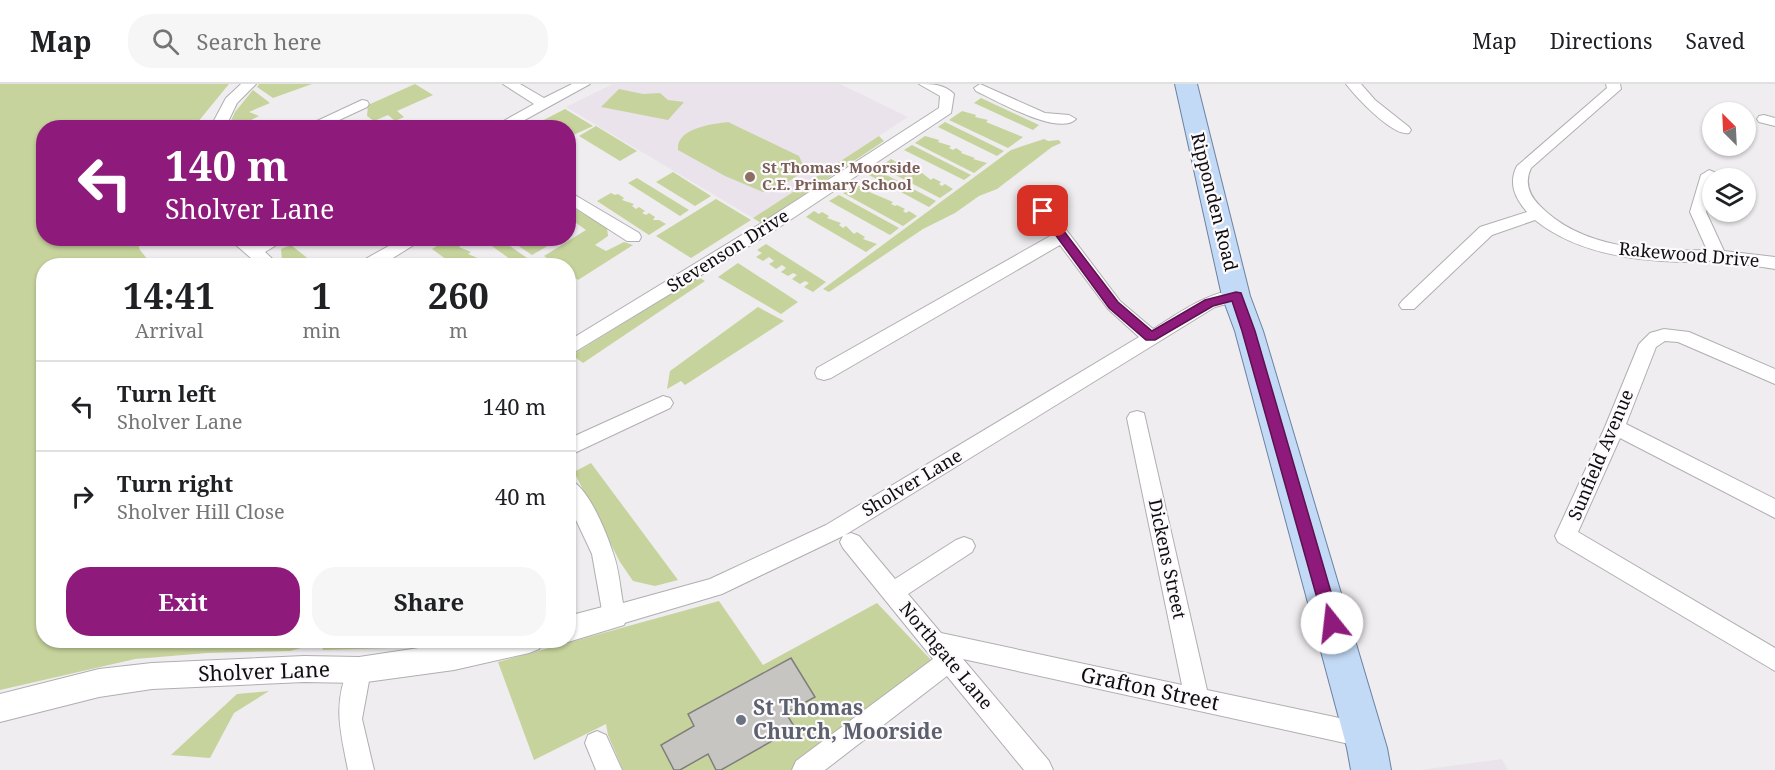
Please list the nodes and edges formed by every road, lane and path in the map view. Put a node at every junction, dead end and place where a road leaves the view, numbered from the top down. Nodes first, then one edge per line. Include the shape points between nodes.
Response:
1 (249, 84) edge
2 (510, 84) edge
3 (583, 84) edge
4 (926, 84) edge
5 (1186, 84) edge
6 (1353, 84) edge
7 (1613, 84) edge
8 (981, 88) dead end
9 (362, 104) dead end
10 (544, 104) junction
11 (1069, 119) dead end
12 (221, 120) edge
13 (327, 120) edge
14 (513, 120) edge
15 (1404, 130) dead end
16 (1702, 199) edge
17 (576, 201) edge
18 (1043, 211) dead end
19 (1537, 214) junction
20 (1702, 221) edge
21 (1703, 222) edge
22 (633, 237) dead end
23 (1061, 237) junction
24 (246, 246) edge
25 (265, 246) edge
26 (402, 246) edge
27 (253, 252) junction
28 (1718, 255) junction
29 (261, 258) edge
30 (381, 258) edge
31 (1775, 263) edge
32 (1236, 296) junction
33 (1408, 304) dead end
34 (1151, 337) junction
35 (576, 345) edge
36 (824, 374) dead end
37 (1775, 377) edge
38 (663, 402) dead end
39 (1137, 418) dead end
40 (1615, 427) junction
41 (576, 444) edge
42 (576, 497) edge
43 (1775, 509) edge
44 (851, 542) dead end
45 (964, 546) dead end
46 (892, 593) junction
47 (614, 616) junction
48 (576, 627) edge
49 (501, 648) edge
50 (944, 652) junction
51 (1775, 660) edge
52 (359, 670) junction
53 (1197, 700) junction
54 (0, 708) edge
55 (1363, 735) junction
56 (597, 743) dead end
57 (361, 770) edge
58 (609, 770) edge
59 (805, 770) edge
60 (1040, 770) edge
61 (1371, 770) edge

1 - 12 street via 231,101
2 - 10 street
3 - 10 street
4 - 35 street, Stevenson Drive via 947,94 946,110 766,228
5 - 32 main road, Ripponden Road
6 - 15 street
7 - 19 street, Rakewood Drive via 1614,89 1525,166 1519,176 1521,192
8 - 11 street via 1042,117
9 - 13 street
10 - 14 street
16 - 20 street via 1698,212
17 - 22 street
18 - 23 street
19 - 28 street, Rakewood Drive via 1565,231 1618,251
19 - 33 street via 1486,231
21 - 28 street
23 - 34 street via 1114,305
23 - 36 street
24 - 27 street
25 - 27 street
26 - 30 street
27 - 29 street
28 - 31 street, Rakewood Drive
32 - 34 street, Sholver Lane via 1209,303
32 - 55 main road, Ripponden Road
34 - 47 street, Sholver Lane via 834,531 714,587
37 - 40 street, Sunfield Avenue via 1683,338 1668,333 1657,336 1648,344
38 - 41 street
39 - 53 street, Dickens Street
40 - 43 street
40 - 51 street, Sunfield Avenue via 1566,536
42 - 47 street via 603,554
44 - 46 street, Northgate Lane
45 - 46 street
46 - 50 street, Northgate Lane
47 - 48 street, Sholver Lane
49 - 52 street, Sholver Lane
50 - 53 street, Grafton Street
50 - 59 street
50 - 60 street, Northgate Lane
52 - 54 street, Sholver Lane via 152,676 99,683
52 - 57 street via 350,719
53 - 55 street, Grafton Street
55 - 61 main road, Ripponden Road
56 - 58 street

